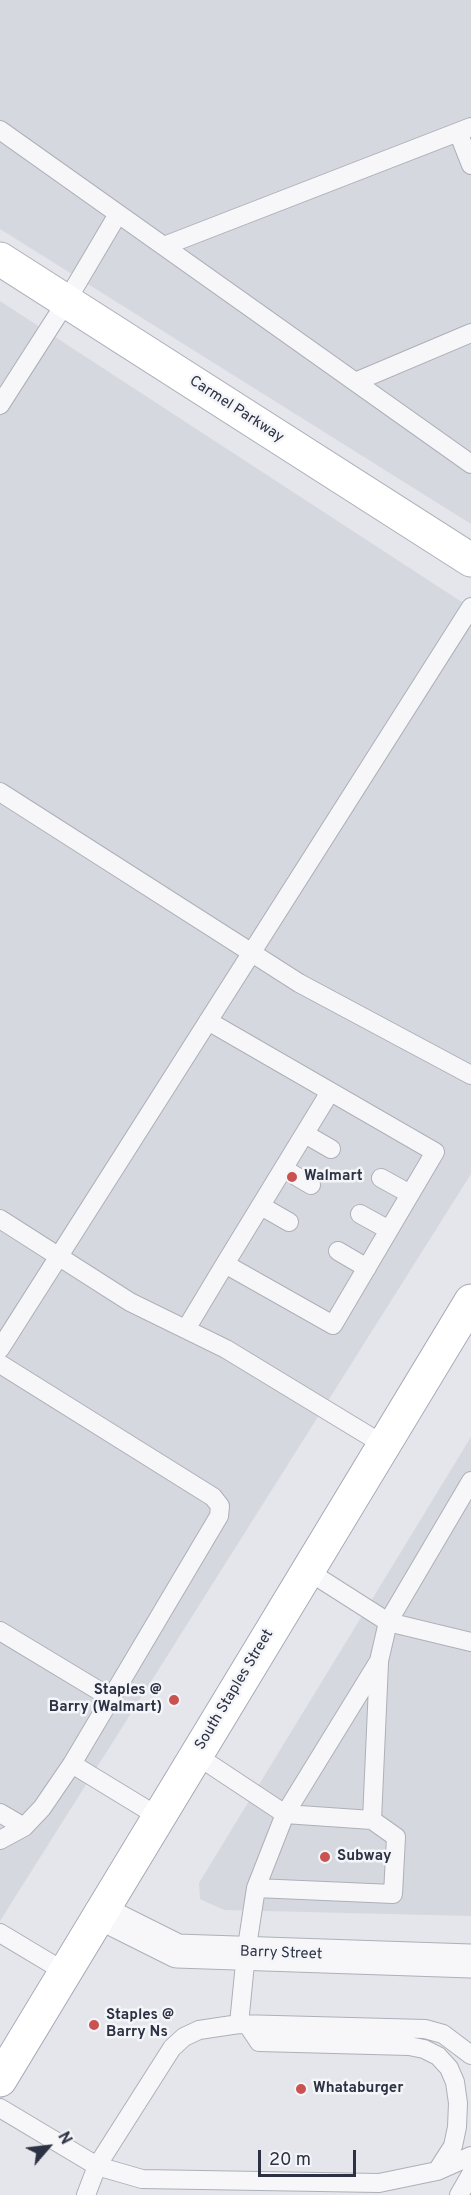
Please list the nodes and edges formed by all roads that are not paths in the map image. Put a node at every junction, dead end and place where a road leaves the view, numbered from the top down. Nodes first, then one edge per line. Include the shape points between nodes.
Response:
1 (464, 129) edge
2 (0, 130) edge
3 (471, 165) edge
4 (118, 214) junction
5 (164, 246) junction
6 (0, 260) edge
7 (66, 302) junction
8 (471, 333) edge
9 (0, 370) edge
10 (15, 380) junction
11 (355, 382) junction
12 (0, 405) edge
13 (471, 464) edge
14 (471, 560) edge
15 (471, 607) edge
16 (0, 792) edge
17 (252, 953) junction
18 (208, 1021) junction
19 (471, 1075) edge
20 (330, 1092) junction
21 (305, 1134) junction
22 (331, 1149) dead end
23 (284, 1169) junction
24 (381, 1178) dead end
25 (311, 1185) dead end
26 (410, 1194) junction
27 (261, 1206) junction
28 (360, 1214) dead end
29 (0, 1219) edge
30 (289, 1222) dead end
31 (389, 1230) junction
32 (338, 1251) dead end
33 (59, 1257) junction
34 (225, 1264) junction
35 (367, 1268) junction
36 (471, 1301) edge
37 (186, 1329) junction
38 (0, 1349) edge
39 (0, 1364) edge
40 (384, 1445) junction
41 (471, 1481) edge
42 (308, 1571) junction
43 (388, 1622) junction
44 (0, 1631) edge
45 (471, 1642) edge
46 (379, 1661) junction
47 (111, 1698) junction
48 (196, 1755) junction
49 (72, 1764) junction
50 (0, 1813) edge
51 (285, 1814) junction
52 (159, 1817) junction
53 (372, 1820) junction
54 (24, 1827) junction
55 (0, 1840) edge
56 (256, 1888) junction
57 (101, 1912) junction
58 (0, 1933) edge
59 (246, 1953) junction
60 (471, 1960) edge
61 (65, 1972) junction
62 (243, 2024) junction
63 (471, 2055) edge
64 (0, 2080) edge
65 (0, 2108) edge
66 (471, 2156) edge
67 (97, 2166) junction
68 (437, 2171) junction
69 (471, 2174) edge
70 (86, 2195) edge
71 (459, 2195) edge

1 - 3 lane
1 - 5 lane
2 - 4 lane
4 - 5 lane
4 - 7 lane
5 - 11 lane
6 - 7 main road, Carmel Parkway
7 - 10 lane
7 - 14 main road, Carmel Parkway
8 - 11 lane
9 - 10 lane
10 - 12 lane
11 - 13 lane
15 - 17 lane
16 - 17 lane
17 - 18 lane
17 - 19 lane via 299,983
18 - 20 lane
18 - 33 lane
20 - 21 lane
20 - 26 lane via 435,1152
21 - 22 lane
21 - 23 lane
23 - 25 lane
23 - 27 lane
24 - 26 lane
26 - 31 lane
27 - 30 lane
27 - 34 lane
28 - 31 lane
29 - 33 lane
31 - 35 lane
32 - 35 lane
33 - 37 lane via 130,1302
33 - 38 lane
34 - 35 lane via 333,1325
34 - 37 lane
36 - 40 main road, South Staples Street
37 - 40 lane
39 - 47 lane via 213,1497 220,1506 219,1516
40 - 42 main road, South Staples Street
41 - 43 lane
42 - 43 lane
42 - 48 main road, South Staples Street
43 - 45 lane
43 - 46 lane
44 - 47 lane
46 - 51 lane
46 - 53 lane
47 - 49 lane
48 - 51 lane
48 - 52 main road, South Staples Street
49 - 52 lane
49 - 54 lane
50 - 54 lane
51 - 53 lane
51 - 56 lane
52 - 57 main road, South Staples Street
53 - 56 lane via 396,1837 393,1894
54 - 55 lane
56 - 59 lane
57 - 59 street, Barry Street via 177,1951
57 - 61 main road, South Staples Street
58 - 61 lane
59 - 60 street, Barry Street
59 - 62 lane
61 - 64 main road, South Staples Street
62 - 63 lane via 426,2029 443,2034
62 - 67 lane via 199,2030 172,2048
62 - 68 lane via 260,2042 409,2046 438,2056 456,2082 458,2103 453,2146
65 - 67 lane
66 - 68 lane
67 - 68 lane via 141,2179 379,2183
67 - 70 lane
69 - 71 lane

